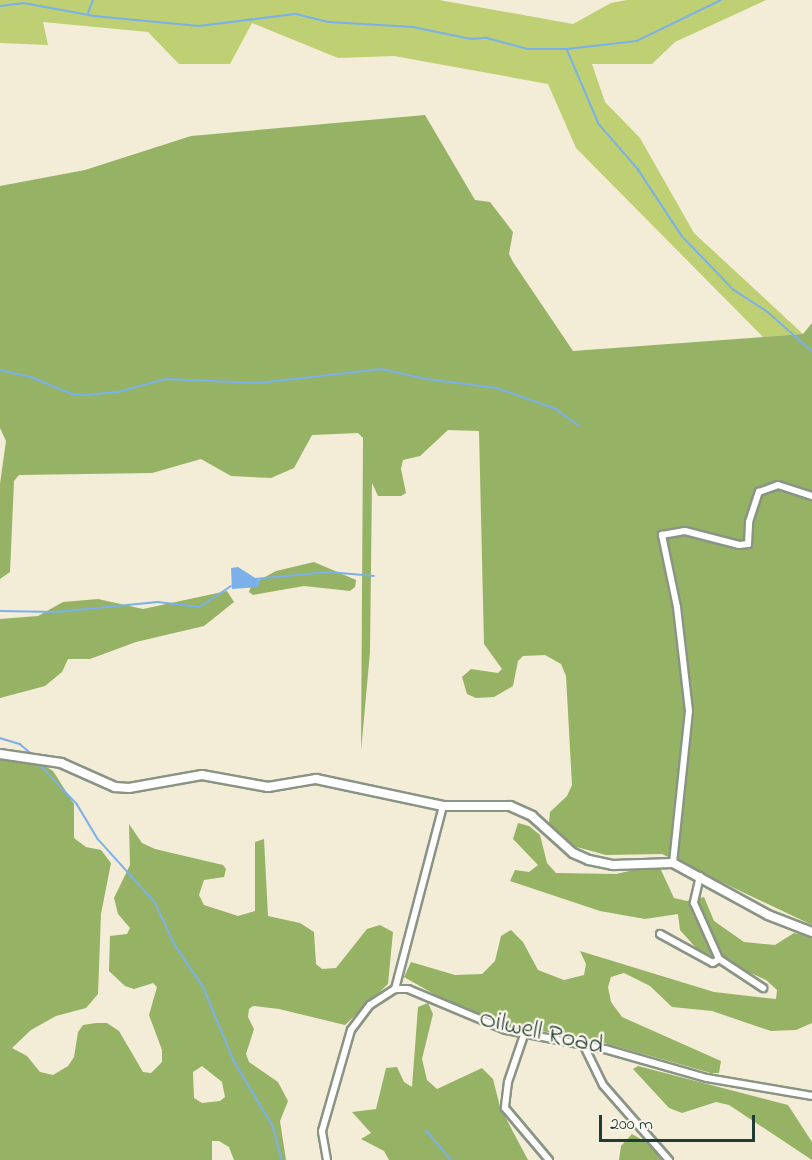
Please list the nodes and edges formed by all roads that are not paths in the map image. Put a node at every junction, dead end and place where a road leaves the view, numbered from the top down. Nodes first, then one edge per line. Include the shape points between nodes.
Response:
1 (812, 496) edge
2 (0, 754) edge
3 (443, 806) junction
4 (673, 862) junction
5 (700, 876) junction
6 (812, 932) edge
7 (660, 934) dead end
8 (719, 959) junction
9 (763, 988) dead end
10 (395, 989) junction
11 (524, 1035) junction
12 (584, 1046) junction
13 (812, 1096) edge
14 (327, 1160) edge
15 (549, 1160) edge
16 (669, 1160) edge

1 - 4 street via 778,485 759,492 749,522 748,544 685,531 662,535 677,607 689,711
2 - 3 street via 61,763 115,787 202,775 268,788 316,779
3 - 4 street via 500,805 521,810 573,853 599,863
3 - 10 street
4 - 5 street
5 - 6 street via 768,915
5 - 8 street via 694,903
7 - 8 street via 713,963
8 - 9 street
10 - 11 street, Oilwell Road via 408,989 474,1019
10 - 14 street via 370,1005 351,1030 322,1131
11 - 12 street, Oilwell Road
11 - 15 street via 508,1082 505,1108
12 - 13 street, Oilwell Road via 707,1078
12 - 16 street via 603,1085

